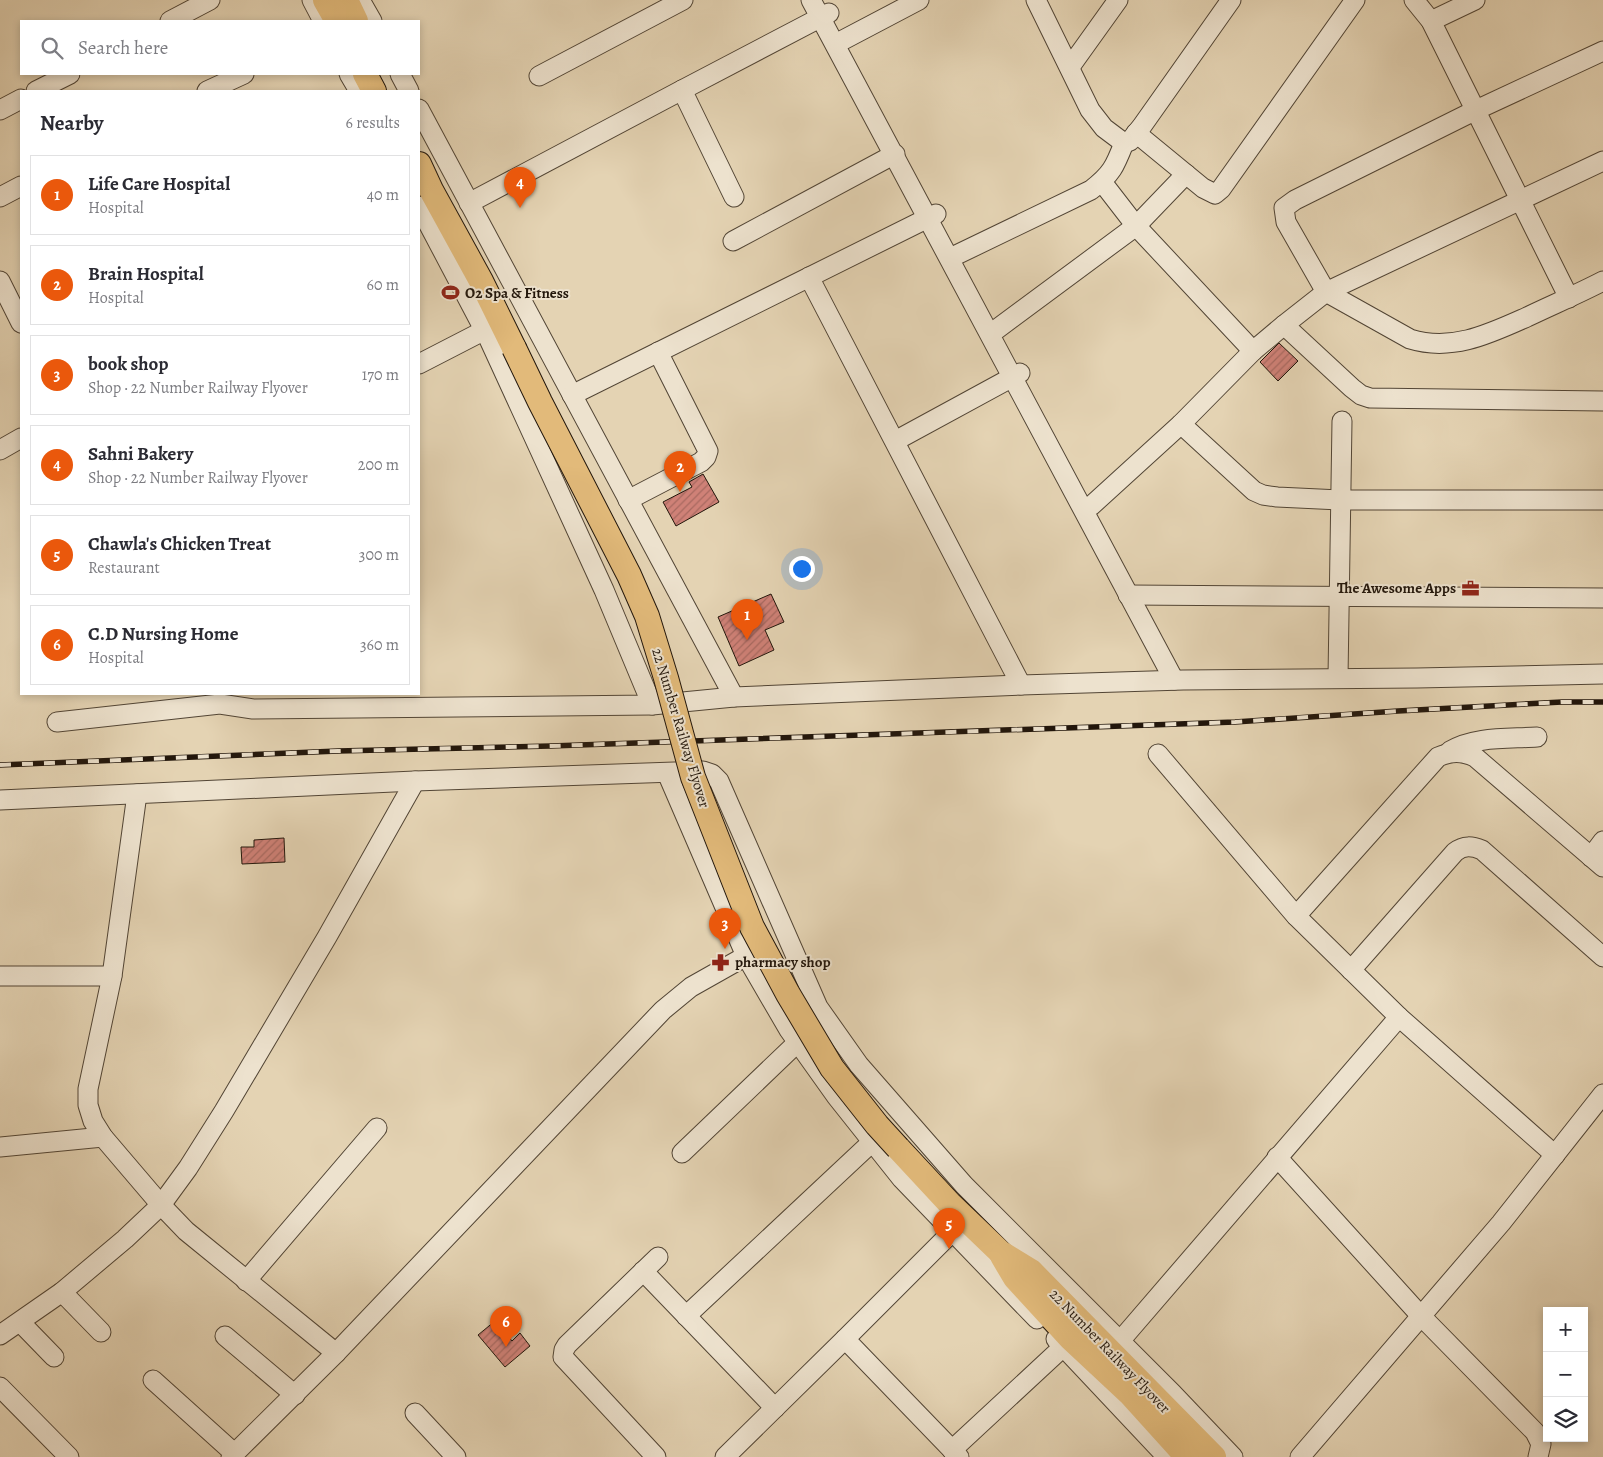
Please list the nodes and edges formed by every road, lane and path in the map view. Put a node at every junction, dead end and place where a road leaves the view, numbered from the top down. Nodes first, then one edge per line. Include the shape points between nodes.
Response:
1 (210, 0) edge
2 (312, 0) edge
3 (325, 0) edge
4 (346, 0) edge
5 (360, 0) edge
6 (683, 0) edge
7 (811, 0) edge
8 (919, 0) edge
9 (1036, 0) edge
10 (1118, 0) edge
11 (1231, 0) edge
12 (1355, 0) edge
13 (1414, 0) edge
14 (1475, 0) edge
15 (655, 7) edge
16 (824, 10) edge
17 (172, 20) edge
18 (322, 20) edge
19 (336, 20) edge
20 (356, 20) edge
21 (371, 20) edge
22 (1431, 21) junction
23 (844, 40) junction
24 (1603, 51) edge
25 (1070, 67) junction
26 (68, 75) edge
27 (242, 75) edge
28 (351, 75) edge
29 (365, 75) edge
30 (382, 75) edge
31 (401, 75) edge
32 (539, 76) dead end
33 (38, 90) edge
34 (209, 90) edge
35 (358, 90) edge
36 (373, 90) edge
37 (390, 90) edge
38 (408, 90) edge
39 (682, 90) junction
40 (20, 100) edge
41 (0, 110) edge
42 (420, 111) edge
43 (1474, 111) junction
44 (1130, 138) junction
45 (895, 154) junction
46 (1603, 161) edge
47 (420, 166) edge
48 (1186, 174) junction
49 (1102, 182) junction
50 (20, 187) edge
51 (0, 197) edge
52 (734, 197) dead end
53 (1519, 201) junction
54 (469, 202) junction
55 (420, 210) edge
56 (932, 216) junction
57 (1136, 226) junction
58 (424, 227) edge
59 (733, 240) dead end
60 (953, 256) junction
61 (809, 277) junction
62 (1603, 281) edge
63 (0, 283) edge
64 (1326, 292) junction
65 (1569, 298) junction
66 (20, 321) edge
67 (1284, 324) junction
68 (997, 329) junction
69 (485, 330) junction
70 (1253, 351) junction
71 (658, 352) junction
72 (420, 363) edge
73 (1016, 375) junction
74 (572, 395) junction
75 (1603, 401) edge
76 (1342, 421) dead end
77 (1181, 424) junction
78 (20, 439) edge
79 (895, 441) junction
80 (0, 450) edge
81 (628, 500) junction
82 (1340, 500) junction
83 (1603, 500) edge
84 (1091, 506) junction
85 (1132, 595) junction
86 (1338, 596) junction
87 (1603, 598) edge
88 (1603, 674) edge
89 (1338, 678) junction
90 (1178, 680) junction
91 (1021, 685) junction
92 (734, 697) junction
93 (216, 699) edge
94 (652, 705) junction
95 (57, 722) dead end
96 (1536, 737) dead end
97 (1448, 752) junction
98 (1158, 754) dead end
99 (667, 773) junction
100 (415, 781) junction
101 (137, 794) junction
102 (0, 800) edge
103 (1603, 841) edge
104 (1597, 862) edge
105 (1296, 916) junction
106 (746, 956) junction
107 (1603, 957) edge
108 (1351, 970) junction
109 (0, 976) edge
110 (112, 976) junction
111 (1399, 1017) junction
112 (798, 1042) junction
113 (1603, 1094) edge
114 (377, 1128) dead end
115 (103, 1137) junction
116 (872, 1142) junction
117 (0, 1147) edge
118 (682, 1153) dead end
119 (1555, 1155) junction
120 (1277, 1158) junction
121 (161, 1205) junction
122 (953, 1231) junction
123 (1000, 1252) junction
124 (658, 1257) dead end
125 (643, 1272) junction
126 (246, 1280) junction
127 (62, 1292) junction
128 (686, 1316) junction
129 (1420, 1316) junction
130 (20, 1322) junction
131 (102, 1332) dead end
132 (0, 1334) edge
133 (225, 1336) dead end
134 (846, 1339) junction
135 (1120, 1340) junction
136 (1063, 1347) junction
137 (336, 1353) junction
138 (54, 1356) dead end
139 (153, 1380) dead end
140 (0, 1387) edge
141 (295, 1395) junction
142 (775, 1408) junction
143 (415, 1413) dead end
144 (956, 1453) edge
145 (734, 1454) edge
146 (232, 1455) edge
147 (69, 1457) edge
148 (456, 1457) edge
149 (656, 1457) edge
150 (1167, 1457) edge
151 (1187, 1457) edge
152 (1214, 1457) edge
153 (1233, 1457) edge
154 (1300, 1457) edge
155 (1538, 1457) edge

1 - 17 street
2 - 18 street
3 - 19 main road
4 - 20 main road
5 - 21 street
6 - 15 street
7 - 16 street
8 - 23 street
9 - 25 street
10 - 25 street
11 - 44 street
12 - 48 street via 1221,188 1215,194
13 - 22 street
14 - 22 street
15 - 32 street
16 - 23 street
16 - 39 street
16 - 45 street
22 - 43 street
23 - 56 street
24 - 43 street
25 - 44 street via 1096,120 1120,141
26 - 33 street
27 - 34 street
28 - 35 street
29 - 36 main road
30 - 37 main road
31 - 38 street
39 - 52 street
39 - 54 street
40 - 41 street
42 - 54 street
43 - 53 street
43 - 64 street via 1284,208 1286,222
44 - 48 street
44 - 49 street via 1115,167
45 - 56 street
45 - 59 street
46 - 53 street
47 - 123 main road, 22 Number Railway Flyover, bridge via 481,281 647,616 693,777 752,927 832,1068 877,1125 950,1204
48 - 57 street
49 - 57 street
49 - 60 street
50 - 51 street
53 - 64 street
53 - 65 street
54 - 74 street
55 - 58 street
56 - 60 street
56 - 61 street
57 - 68 street
57 - 70 street
58 - 69 street
60 - 68 street
60 - 73 street
61 - 71 street
61 - 79 street
62 - 65 street
63 - 66 street
64 - 65 street via 1410,339 1441,344 1481,337
64 - 67 street
67 - 70 street
67 - 75 street via 1352,388 1370,398
68 - 73 street
69 - 72 street
69 - 94 street via 604,590
70 - 77 street
71 - 74 street
71 - 81 street via 708,452 701,462
73 - 79 street
73 - 84 street
73 - 85 street
74 - 81 street
76 - 82 street
77 - 82 street via 1263,495
77 - 84 street
78 - 80 street
79 - 91 street
81 - 92 street
82 - 83 street
82 - 86 street
84 - 85 street
85 - 86 street
85 - 90 street
86 - 87 street
86 - 89 street
88 - 89 street
89 - 90 street
90 - 91 street
91 - 92 street
92 - 94 street
93 - 94 street via 253,709
93 - 95 street
96 - 97 street via 1474,741
97 - 104 street via 1464,752 1475,757
97 - 105 street via 1438,756
98 - 105 street
99 - 100 street
99 - 106 street
99 - 135 street via 703,771 718,781 818,1007 859,1066 964,1185
100 - 101 street
100 - 121 street via 224,1111
101 - 102 street
101 - 110 street
103 - 104 street
105 - 108 street
106 - 112 street
106 - 137 street via 691,987 663,1010
107 - 108 street via 1482,850 1473,846 1462,847 1455,852
108 - 111 street
109 - 110 street
110 - 115 street via 88,1089 88,1105
111 - 119 street
111 - 120 street
112 - 116 street
112 - 118 street
113 - 119 street
114 - 126 street
115 - 117 street
115 - 121 street
116 - 122 street via 902,1179
116 - 128 street
119 - 129 street
120 - 129 street
120 - 135 street
121 - 126 street via 186,1231
121 - 127 street
122 - 134 street
122 - 136 street
123 - 151 main road, 22 Number Railway Flyover via 1015,1278 1070,1338 1130,1394
123 - 152 main road, 22 Number Railway Flyover via 1031,1271
124 - 125 street
125 - 128 street
125 - 149 street via 567,1345 563,1357
126 - 137 street
127 - 130 street
127 - 131 street
128 - 142 street
129 - 154 street
129 - 155 street via 1535,1432 1541,1444
130 - 132 street
130 - 138 street
133 - 141 street
134 - 142 street
134 - 144 street
135 - 153 street
136 - 144 street
136 - 150 street
137 - 141 street
139 - 146 street
140 - 147 street
141 - 146 street
142 - 145 street
143 - 148 street

